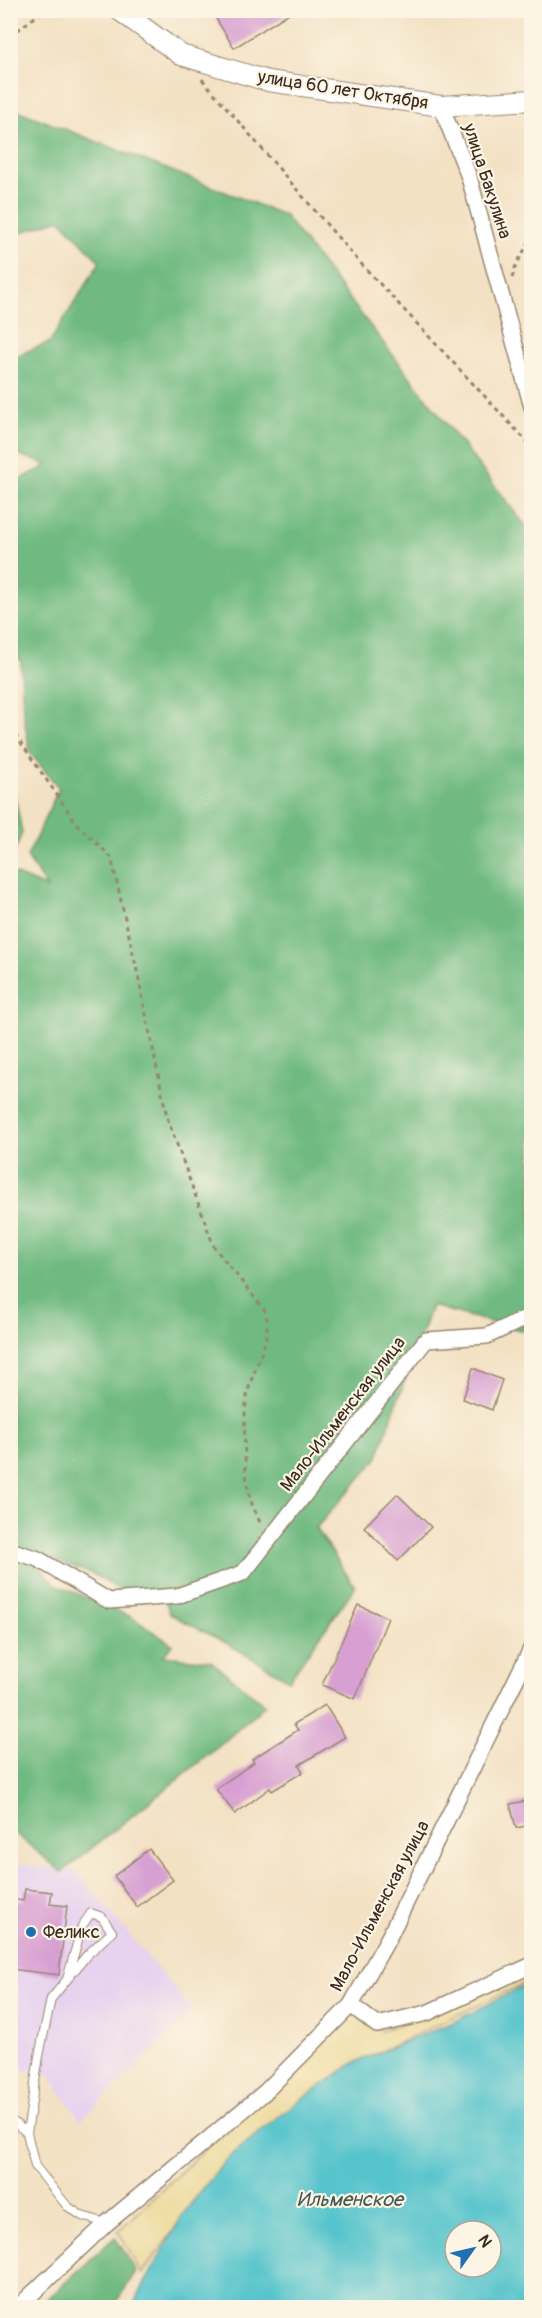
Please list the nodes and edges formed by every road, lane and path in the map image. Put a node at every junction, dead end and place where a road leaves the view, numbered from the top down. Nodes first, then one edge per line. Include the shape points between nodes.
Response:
1 (44, 10) edge
2 (119, 10) edge
3 (10, 36) edge
4 (182, 55) junction
5 (531, 100) edge
6 (441, 106) junction
7 (531, 237) edge
8 (505, 308) junction
9 (531, 407) edge
10 (531, 447) edge
11 (10, 727) edge
12 (531, 1316) edge
13 (268, 1541) junction
14 (10, 1550) edge
15 (531, 1647) edge
16 (531, 1965) edge
17 (67, 1979) junction
18 (351, 2005) junction
19 (10, 2119) edge
20 (27, 2133) junction
21 (107, 2223) junction
22 (17, 2307) edge

1 - 3 path
2 - 4 street, улица 60 лет Октября
4 - 6 street, улица 60 лет Октября via 268,81
4 - 10 path via 353,255
5 - 6 street, улица 60 лет Октября
6 - 8 street, улица Бакулина via 469,177
7 - 8 path via 516,265
8 - 9 street, улица Бакулина
11 - 13 path via 77,824 111,857 167,1117 214,1247 266,1312 264,1349 247,1396 246,1454 249,1495
12 - 13 street, Мало-Ильменская улица via 487,1336 426,1340
13 - 14 street, Мало-Ильменская улица via 243,1573 177,1596 109,1601 38,1559
15 - 18 street, Мало-Ильменская улица via 389,1937
16 - 18 street via 427,2013 377,2025
17 - 17 lane via 112,1932 102,1917 91,1913 82,1926
17 - 20 lane via 51,1998
18 - 21 street, Мало-Ильменская улица via 265,2092
19 - 20 lane
20 - 21 lane via 35,2166 68,2206 82,2216
21 - 22 street, Мало-Ильменская улица

